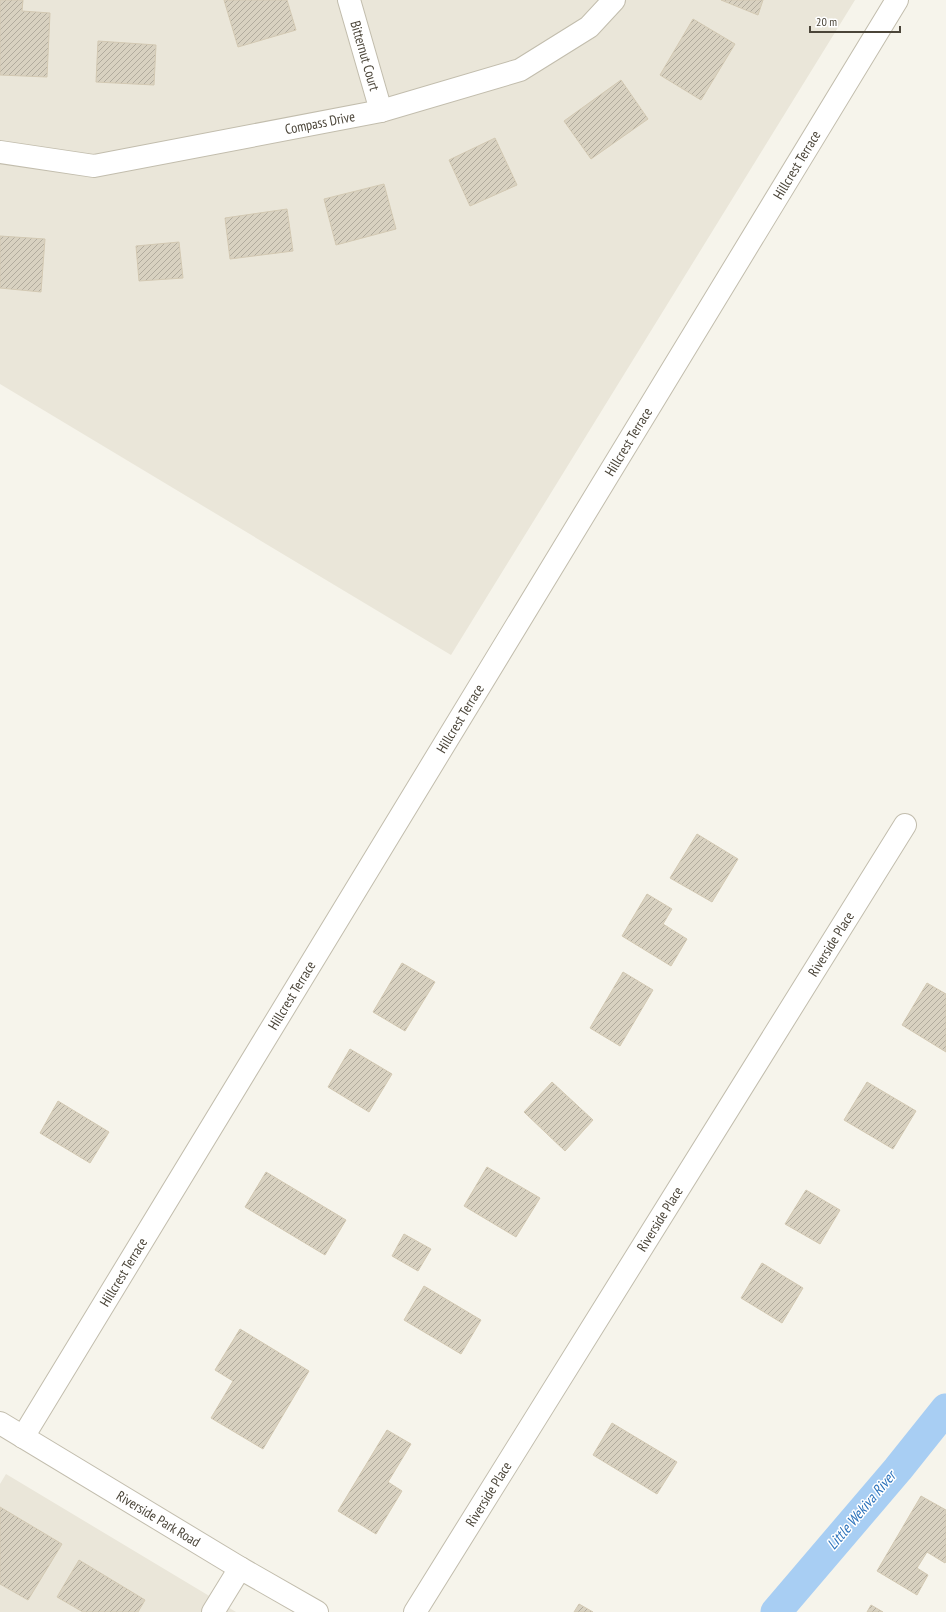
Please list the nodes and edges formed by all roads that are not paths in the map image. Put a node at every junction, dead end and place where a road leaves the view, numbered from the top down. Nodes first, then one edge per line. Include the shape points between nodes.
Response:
1 (349, 0) edge
2 (614, 0) edge
3 (897, 0) edge
4 (381, 111) junction
5 (0, 152) edge
6 (905, 825) dead end
7 (0, 1423) edge
8 (23, 1437) junction
9 (240, 1568) junction
10 (213, 1612) edge
11 (317, 1612) edge
12 (415, 1612) edge

1 - 4 street, Bitternut Court
2 - 4 street, Compass Drive via 589,27 520,70
3 - 8 street, Hillcrest Terrace
4 - 5 street, Compass Drive via 94,166
6 - 12 street, Riverside Place
7 - 8 street, Riverside Park Road
8 - 9 street, Riverside Park Road
9 - 10 street
9 - 11 street, Riverside Park Road

